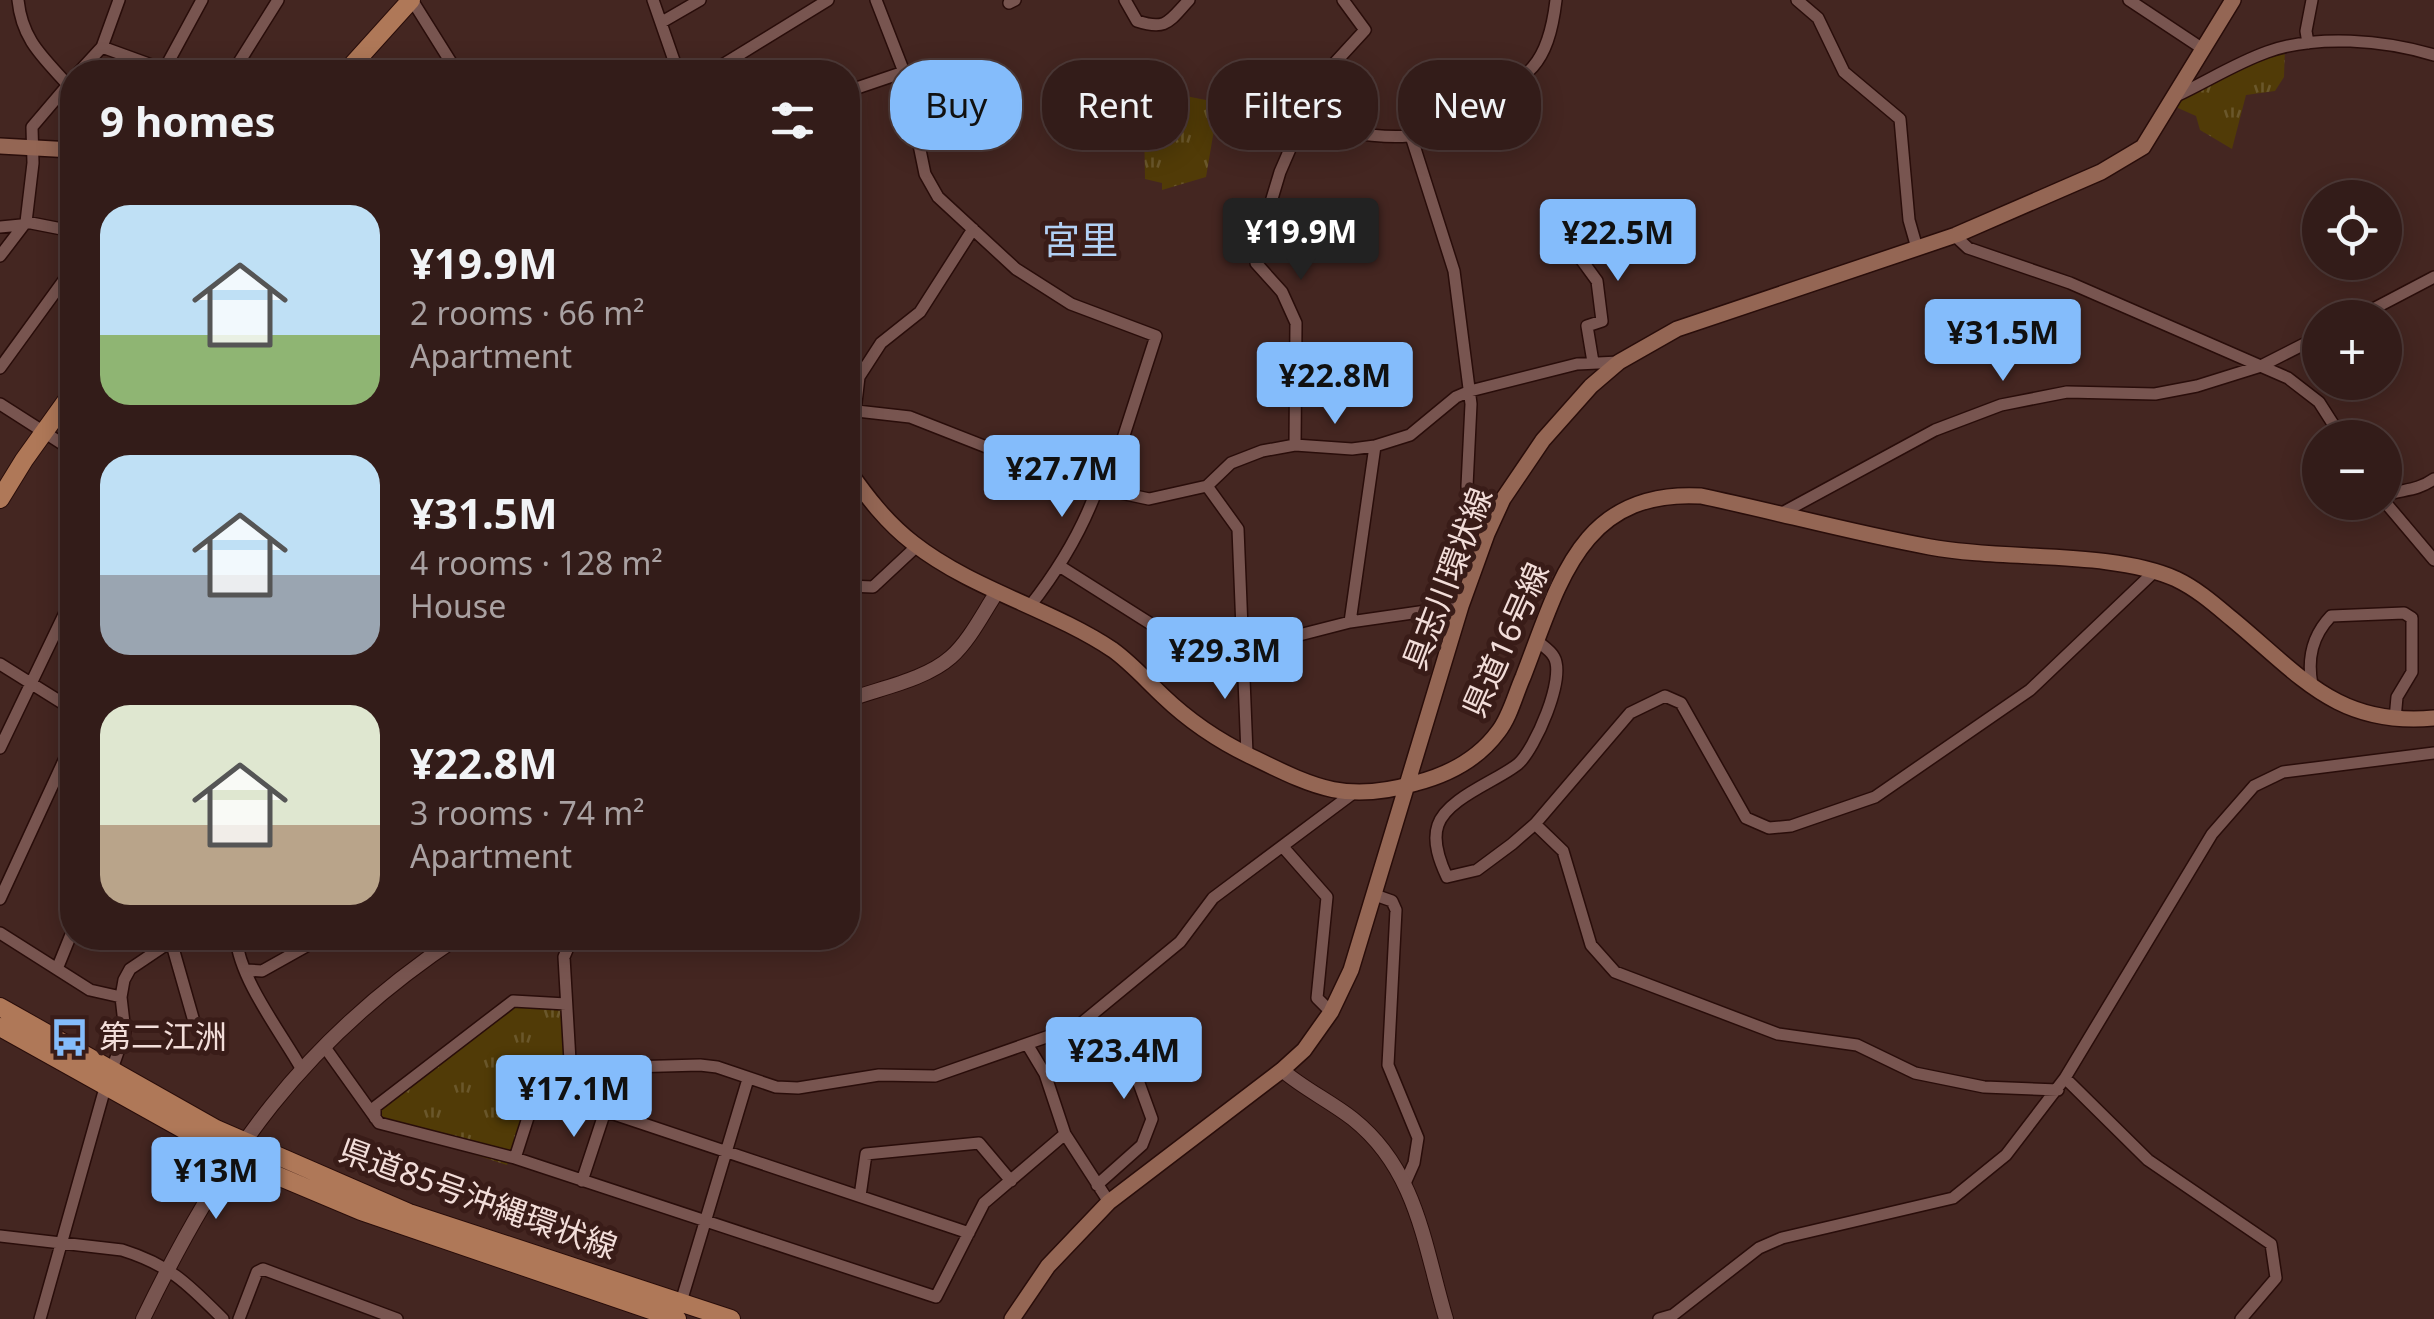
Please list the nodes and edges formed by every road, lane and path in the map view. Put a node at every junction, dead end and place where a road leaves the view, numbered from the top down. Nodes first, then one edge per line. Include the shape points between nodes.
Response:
1 (18, 0) edge
2 (119, 0) edge
3 (202, 0) edge
4 (278, 0) edge
5 (411, 0) edge
6 (654, 0) edge
7 (700, 0) edge
8 (828, 0) edge
9 (876, 0) edge
10 (1125, 0) edge
11 (1189, 0) edge
12 (1343, 0) edge
13 (1556, 0) edge
14 (1797, 0) edge
15 (2128, 0) edge
16 (2233, 0) edge
17 (2312, 0) edge
18 (662, 22) junction
19 (2308, 43) junction
20 (102, 47) junction
21 (2203, 49) junction
22 (2434, 55) edge
23 (90, 60) edge
24 (137, 60) edge
25 (172, 60) edge
26 (240, 60) edge
27 (357, 60) edge
28 (449, 60) edge
29 (674, 60) edge
30 (730, 60) edge
31 (899, 60) edge
32 (1337, 60) edge
33 (1540, 60) edge
34 (60, 72) edge
35 (890, 77) edge
36 (860, 87) edge
37 (60, 95) edge
38 (2173, 97) junction
39 (0, 146) edge
40 (32, 148) junction
41 (60, 149) edge
42 (920, 150) edge
43 (1290, 150) edge
44 (1416, 150) edge
45 (24, 223) junction
46 (0, 227) edge
47 (60, 228) edge
48 (973, 229) junction
49 (1559, 229) dead end
50 (1954, 236) junction
51 (1917, 248) junction
52 (0, 256) edge
53 (2434, 277) edge
54 (60, 286) edge
55 (2390, 300) edge
56 (2302, 345) edge
57 (1592, 362) junction
58 (1618, 362) junction
59 (2261, 366) junction
60 (0, 368) edge
61 (860, 377) edge
62 (1470, 391) junction
63 (0, 404) edge
64 (60, 411) edge
65 (860, 411) edge
66 (2330, 420) edge
67 (44, 433) junction
68 (60, 443) edge
69 (1296, 444) junction
70 (1376, 446) junction
71 (2434, 479) edge
72 (1207, 486) junction
73 (860, 487) edge
74 (1101, 490) junction
75 (2402, 490) edge
76 (0, 499) edge
77 (1782, 513) junction
78 (2402, 520) edge
79 (1488, 534) junction
80 (917, 546) junction
81 (2434, 560) edge
82 (1061, 566) junction
83 (2154, 571) junction
84 (860, 586) edge
85 (998, 592) junction
86 (1030, 606) junction
87 (1461, 606) junction
88 (1350, 622) junction
89 (60, 623) edge
90 (1537, 641) junction
91 (1244, 649) junction
92 (0, 664) edge
93 (31, 683) junction
94 (2312, 685) junction
95 (860, 696) edge
96 (60, 701) edge
97 (2434, 718) edge
98 (2395, 720) junction
99 (0, 748) edge
100 (2434, 753) edge
101 (1247, 754) junction
102 (60, 769) edge
103 (1406, 786) junction
104 (1352, 794) junction
105 (1535, 824) junction
106 (1284, 847) junction
107 (1375, 895) junction
108 (0, 899) edge
109 (0, 933) edge
110 (64, 950) edge
111 (157, 950) edge
112 (176, 950) edge
113 (237, 950) edge
114 (300, 950) edge
115 (440, 950) edge
116 (567, 950) edge
117 (57, 968) junction
118 (246, 970) junction
119 (121, 997) junction
120 (566, 1004) junction
121 (0, 1007) edge
122 (1331, 1012) junction
123 (1091, 1017) junction
124 (193, 1018) dead end
125 (0, 1027) edge
126 (1028, 1044) junction
127 (324, 1046) junction
128 (570, 1061) junction
129 (620, 1066) junction
130 (301, 1068) junction
131 (1282, 1070) junction
132 (748, 1079) junction
133 (108, 1080) junction
134 (2062, 1084) junction
135 (605, 1111) junction
136 (375, 1118) junction
137 (1064, 1134) junction
138 (238, 1149) junction
139 (725, 1152) junction
140 (515, 1158) junction
141 (1011, 1181) junction
142 (1406, 1181) junction
143 (582, 1182) junction
144 (1097, 1185) junction
145 (860, 1196) junction
146 (1109, 1202) junction
147 (705, 1220) junction
148 (968, 1233) junction
149 (0, 1236) edge
150 (59, 1244) junction
151 (168, 1268) junction
152 (675, 1314) edge
153 (40, 1319) edge
154 (143, 1319) edge
155 (223, 1319) edge
156 (239, 1319) edge
157 (397, 1319) edge
158 (731, 1319) edge
159 (1012, 1319) edge
160 (1446, 1319) edge
161 (1659, 1319) edge
162 (2240, 1319) edge

1 - 34 street via 21,26
2 - 20 street
3 - 25 street
4 - 26 street
5 - 27 main road
5 - 28 street
6 - 18 street
7 - 18 street
8 - 30 street
9 - 31 street
10 - 11 street via 1137,21 1156,28
12 - 32 street via 1365,30
13 - 33 street
14 - 51 street via 1818,18 1844,72 1900,119
15 - 21 street
16 - 21 main road, 具志川環状線
17 - 19 street
18 - 29 street
19 - 22 street via 2399,44
19 - 38 street via 2267,52
20 - 23 street
20 - 24 street
21 - 38 main road, 具志川環状線
35 - 36 street
37 - 40 street via 32,127
38 - 50 main road, 具志川環状線 via 2143,147 2102,172
39 - 40 main road
40 - 41 main road
40 - 45 street
42 - 48 street via 938,197
43 - 69 street via 1256,263 1282,292 1296,323
44 - 62 street via 1454,271
45 - 46 street
45 - 47 street
45 - 52 street
48 - 61 street via 920,312 880,343
48 - 74 street via 1016,269 1071,304 1156,336
49 - 57 street via 1596,282 1602,321 1587,326
50 - 51 main road, 具志川環状線
50 - 59 street via 1968,248 2070,283
51 - 58 main road, 具志川環状線 via 1677,330
53 - 55 street
54 - 60 street
56 - 59 street
57 - 58 street
57 - 62 street
58 - 79 main road, 具志川環状線 via 1543,440
59 - 66 street via 2319,402
59 - 77 street via 2155,394 2067,392 2001,405 1934,430
62 - 70 street via 1410,434
62 - 79 street via 1468,486 1472,514
63 - 67 street
64 - 67 main road
65 - 74 street via 910,417
67 - 68 street
67 - 76 main road
69 - 70 street
69 - 72 street via 1230,463
70 - 88 street
71 - 75 street via 2418,490
72 - 74 street via 1149,498
72 - 91 street via 1238,529
73 - 80 main road, 県道16号線
74 - 82 street
77 - 83 main road, 県道16号線 via 1930,548
77 - 90 main road, 県道16号線 via 1673,494 1627,508 1581,544
78 - 81 street
79 - 87 main road, 具志川環状線
80 - 84 street via 873,587
80 - 85 main road, 県道16号線
82 - 86 street
82 - 91 street via 1192,650
83 - 94 main road, 県道16号線 via 2205,596
83 - 105 street via 2030,690 1875,797 1791,826 1768,828 1746,818 1681,703 1665,696 1630,713
85 - 86 main road, 県道16号線
85 - 95 street via 946,661
86 - 101 main road, 県道16号線 via 1118,654 1186,716
87 - 88 street
87 - 103 main road, 具志川環状線
88 - 91 street
89 - 93 street
90 - 103 main road, 県道16号線 via 1505,721 1488,743 1462,765
90 - 105 street via 1554,657 1558,675 1543,724 1521,762 1451,807 1438,824 1438,857 1447,877 1477,870
91 - 101 street
92 - 93 street
93 - 96 street
93 - 99 street
94 - 98 main road, 県道16号線 via 2343,707
94 - 98 street via 2308,664 2317,631 2331,616 2404,613 2412,618 2412,672 2397,698
97 - 98 main road, 県道16号線
100 - 134 street via 2282,772 2254,786 2212,834
101 - 104 main road, 県道16号線
102 - 108 street
103 - 104 main road, 県道16号線
103 - 107 main road, 具志川環状線
104 - 106 street
105 - 134 street via 1563,851 1591,946 1615,972 1778,1034 1857,1045 1915,1074 1984,1087
106 - 122 street via 1327,897 1317,998
106 - 123 street via 1214,898 1180,942
107 - 122 main road, 具志川環状線
107 - 142 street via 1396,910 1388,1065 1418,1138
109 - 117 street
110 - 117 street
111 - 119 street via 130,969
112 - 124 street
113 - 118 street
114 - 118 street via 262,971
115 - 127 street
116 - 120 street
117 - 119 street via 90,990
118 - 130 street
119 - 133 street via 125,1032
120 - 128 street
120 - 136 street via 512,1001 375,1106
121 - 133 main road, 県道85号沖縄環状線
122 - 131 main road, 具志川環状線
123 - 126 street
123 - 144 street via 1132,1064 1152,1118 1142,1145
125 - 133 main road, 県道85号沖縄環状線
126 - 132 street via 936,1076 879,1075 798,1088
126 - 137 street
127 - 130 street
127 - 136 street
128 - 129 street
128 - 140 street via 541,1077
129 - 132 street via 700,1064
129 - 135 street
130 - 138 street
131 - 142 street via 1355,1121
131 - 146 main road, 具志川環状線
132 - 139 street
133 - 138 main road, 県道85号沖縄環状線
133 - 150 street
134 - 161 street via 2006,1155 1953,1198 1782,1238
134 - 162 street via 2148,1160 2272,1244 2276,1278
135 - 139 street
135 - 143 street
136 - 140 street
137 - 141 street
137 - 144 street
138 - 151 street
138 - 152 main road, 県道85号沖縄環状線
139 - 145 street
139 - 147 street
140 - 143 street
141 - 145 street via 979,1142 866,1154
141 - 148 street via 984,1203
142 - 160 street
143 - 147 street
144 - 146 street
145 - 148 street
146 - 159 main road, 具志川環状線 via 1048,1266
147 - 148 street via 936,1297
147 - 152 street
149 - 150 street
150 - 151 street via 122,1250
150 - 153 street
151 - 154 street
151 - 155 street
152 - 158 main road, 県道85号沖縄環状線
156 - 157 street via 262,1269

